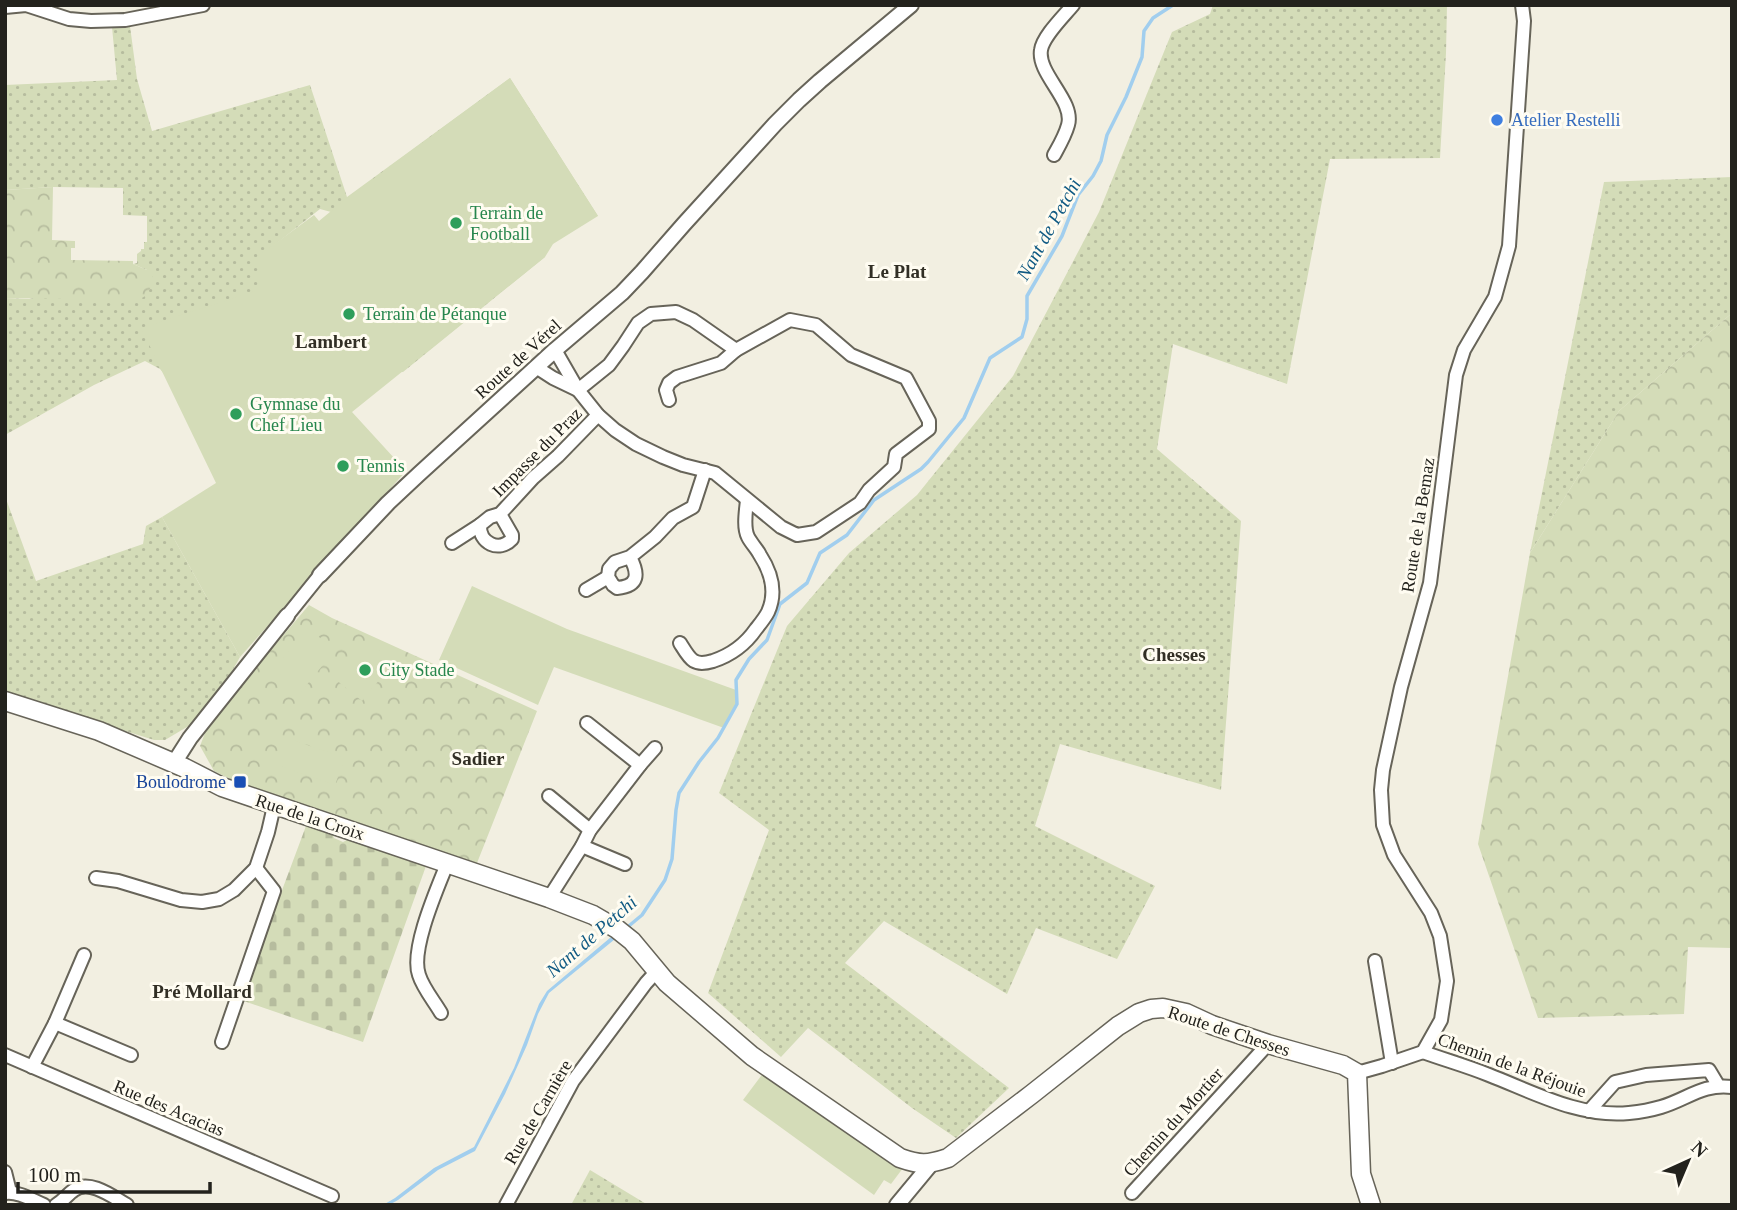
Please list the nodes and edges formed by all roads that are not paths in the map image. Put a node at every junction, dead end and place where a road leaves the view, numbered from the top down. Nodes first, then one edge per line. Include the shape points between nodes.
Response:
1 (26, 5) edge
2 (203, 5) edge
3 (911, 5) edge
4 (1073, 5) edge
5 (1522, 5) edge
6 (5, 6) edge
7 (1054, 155) dead end
8 (555, 350) junction
9 (736, 350) junction
10 (536, 367) junction
11 (578, 390) junction
12 (669, 400) dead end
13 (598, 415) junction
14 (705, 470) junction
15 (747, 500) junction
16 (500, 514) junction
17 (480, 524) junction
18 (452, 543) dead end
19 (630, 557) junction
20 (320, 575) joint
21 (608, 577) junction
22 (586, 590) dead end
23 (287, 616) joint
24 (680, 643) dead end
25 (5, 701) edge
26 (587, 723) dead end
27 (655, 748) dead end
28 (174, 764) junction
29 (639, 765) junction
30 (549, 796) dead end
31 (274, 806) junction
32 (590, 830) junction
33 (582, 846) junction
34 (447, 864) junction
35 (625, 864) dead end
36 (256, 868) junction
37 (96, 878) dead end
38 (549, 898) junction
39 (84, 956) dead end
40 (1374, 961) dead end
41 (656, 972) junction
42 (441, 1013) dead end
43 (54, 1023) junction
44 (222, 1042) dead end
45 (1268, 1044) junction
46 (1423, 1052) junction
47 (5, 1055) edge
48 (131, 1055) dead end
49 (1392, 1063) junction
50 (32, 1067) junction
51 (1357, 1073) junction
52 (1725, 1086) edge
53 (1589, 1111) junction
54 (931, 1164) junction
55 (5, 1172) edge
56 (8, 1193) edge
57 (1132, 1193) dead end
58 (332, 1196) dead end
59 (44, 1205) edge
60 (57, 1205) edge
61 (127, 1205) edge
62 (506, 1205) edge
63 (897, 1205) edge
64 (1371, 1205) edge

1 - 2 street via 91,21 125,20
1 - 6 street
3 - 8 street, Route de Vérel via 799,100 636,279
4 - 7 street via 1041,51 1068,110 1069,123
5 - 46 street, Route de la Bemaz via 1508,246 1495,297 1464,350 1456,375 1430,583 1401,687 1381,790 1383,825 1394,855 1431,913 1440,936 1447,981 1441,1020
8 - 10 street, Route de Vérel
8 - 11 street
9 - 11 street via 684,316 651,314 638,323 609,365
9 - 12 street via 721,363 677,377 666,390
9 - 15 street via 790,320 816,326 851,355 906,378 929,421 929,429 896,454 894,467 860,503 816,532 797,535
10 - 11 street
10 - 20 street, Route de Vérel via 388,503
11 - 13 street
13 - 14 street via 636,444
13 - 16 street, Impasse du Praz
14 - 15 street via 724,479
14 - 19 street via 692,507
15 - 24 street via 748,537 772,580 769,611 750,637 723,658 701,664 690,659
16 - 17 street, Impasse du Praz
16 - 17 street, Impasse du Praz via 512,535 507,544 487,542
17 - 18 street, Impasse du Praz
19 - 21 street via 615,562
19 - 21 street via 636,572 634,582 617,588
20 - 23 street, Route de Vérel
21 - 22 street
23 - 28 street, Route de Vérel
25 - 28 main road, Rue de la Croix via 99,731
26 - 29 street
27 - 29 street
28 - 31 main road, Rue de la Croix
29 - 32 street
30 - 32 street
31 - 34 main road, Rue de la Croix
31 - 36 street
32 - 33 street
33 - 35 street
33 - 38 street
34 - 38 main road, Rue de la Croix
34 - 42 street via 417,956 419,977
36 - 37 street via 234,890 202,902
36 - 44 street via 274,891
38 - 41 main road, Rue de la Croix via 621,932
39 - 43 street
40 - 49 street
41 - 54 main road, Rue de la Croix via 776,1073 900,1158
41 - 62 street, Rue de Carnière via 573,1081
43 - 48 street, Rue des Acacias
43 - 50 street
45 - 51 main road, Route de Chesses
45 - 54 main road, Route de Chesses via 1186,1013 1163,1008 1139,1013 948,1158
45 - 57 street, Chemin du Mortier
46 - 49 street
46 - 53 street, Chemin de la Réjouie
47 - 50 street, Rue des Acacias
49 - 51 street
50 - 58 street, Rue des Acacias
51 - 64 main road via 1360,1174
52 - 53 street, Chemin de la Réjouie via 1689,1094 1662,1107 1627,1113
52 - 53 street, Chemin de la Réjouie via 1709,1070 1646,1075 1615,1082
54 - 63 street
55 - 56 street
56 - 59 street
60 - 61 street via 76,1188 86,1187

